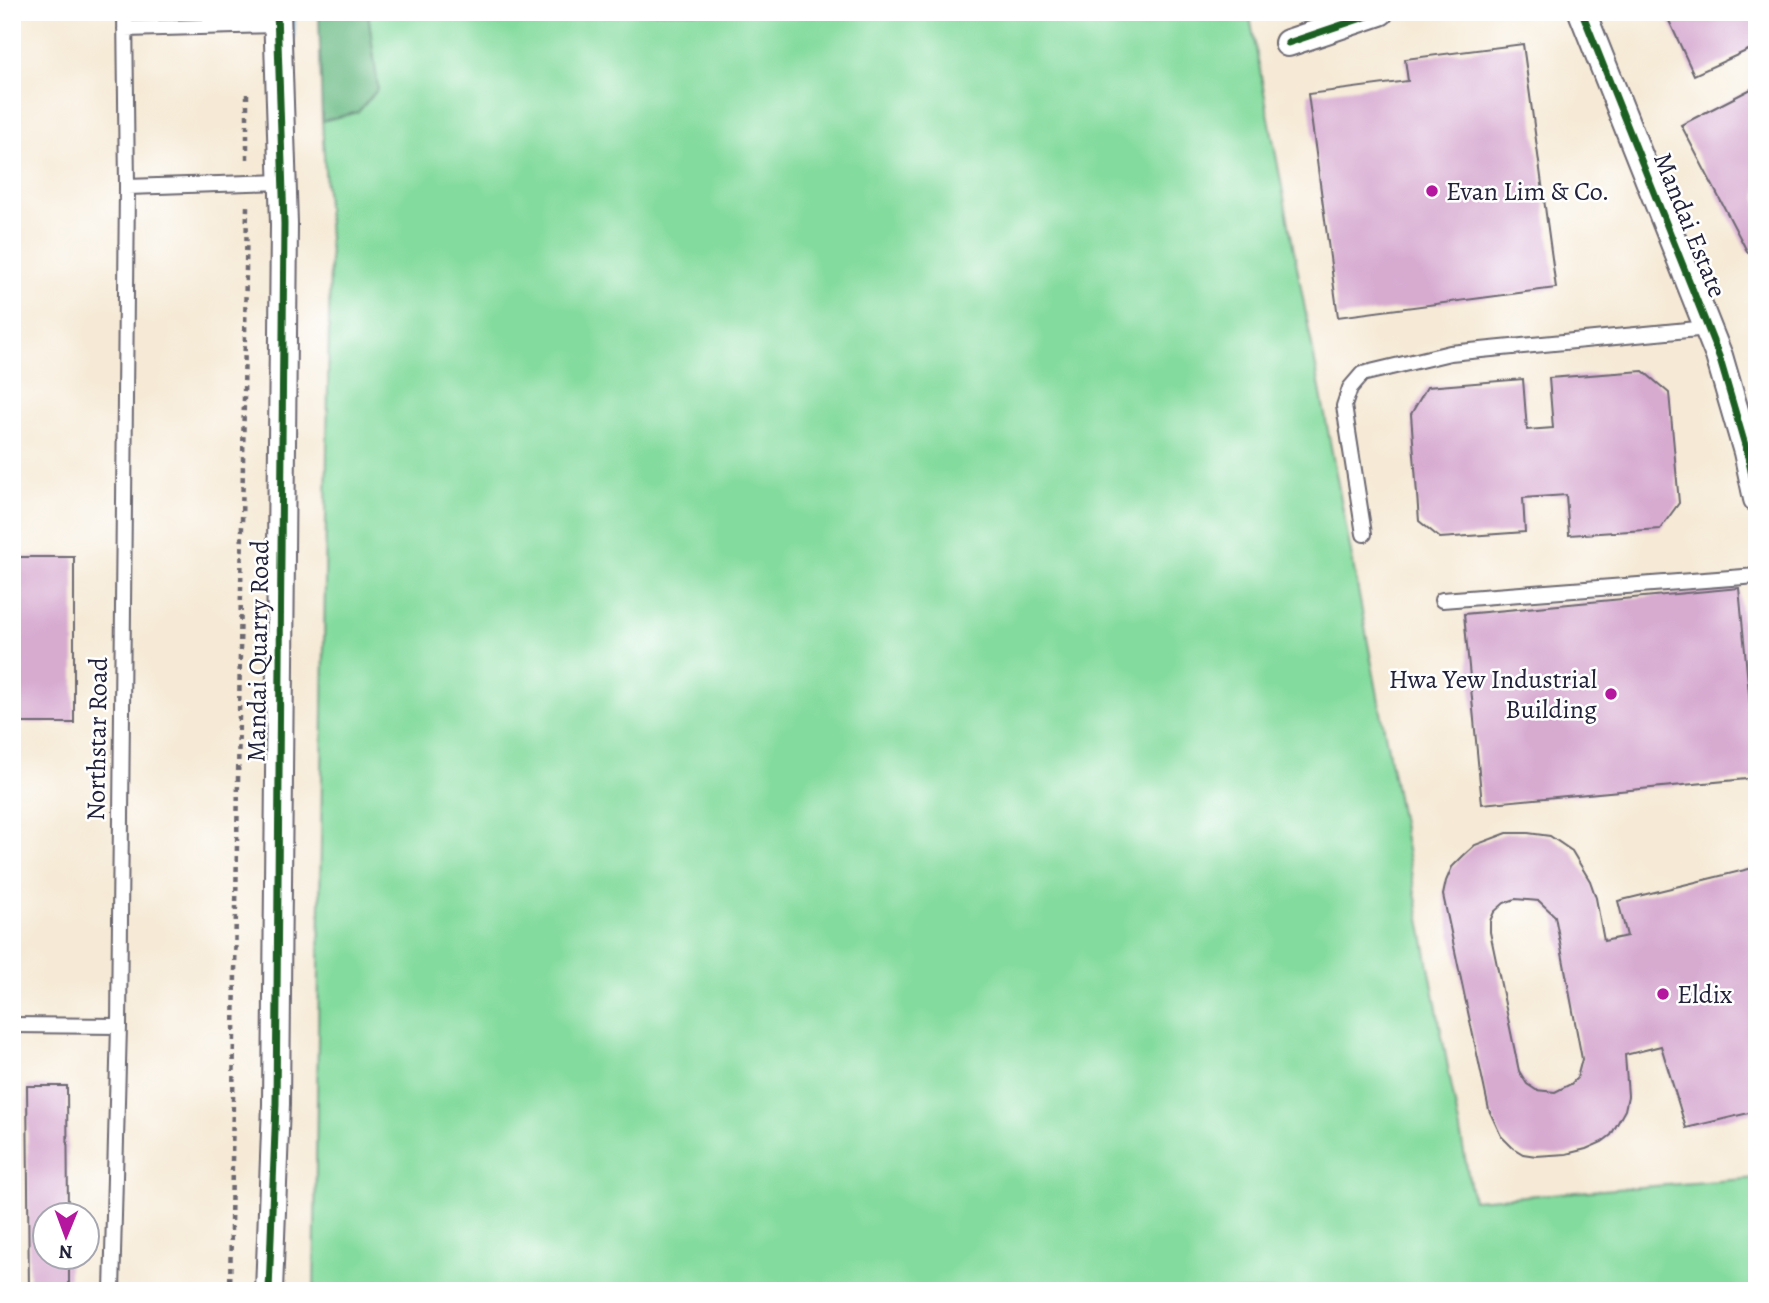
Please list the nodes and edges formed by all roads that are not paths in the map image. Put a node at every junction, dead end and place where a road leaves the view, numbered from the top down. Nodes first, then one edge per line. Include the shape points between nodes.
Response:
1 (125, 12) edge
2 (1380, 12) edge
3 (1582, 12) edge
4 (277, 18) edge
5 (125, 29) junction
6 (1287, 43) dead end
7 (282, 182) junction
8 (127, 187) junction
9 (1708, 328) junction
10 (1757, 499) edge
11 (1364, 534) dead end
12 (1757, 576) edge
13 (1442, 600) dead end
14 (12, 1025) edge
15 (119, 1026) junction
16 (112, 1291) edge
17 (269, 1291) edge

1 - 5 lane, Northstar Road
2 - 6 street
3 - 9 street, Mandai Estate
4 - 5 lane
4 - 7 street, Mandai Quarry Road
5 - 8 lane, Northstar Road
7 - 8 lane
7 - 17 street, Mandai Quarry Road via 276,1090
8 - 15 lane, Northstar Road
9 - 10 street, Mandai Estate
9 - 11 lane via 1450,353 1362,374 1350,388 1344,406
12 - 13 lane
14 - 15 lane
15 - 16 lane, Northstar Road

